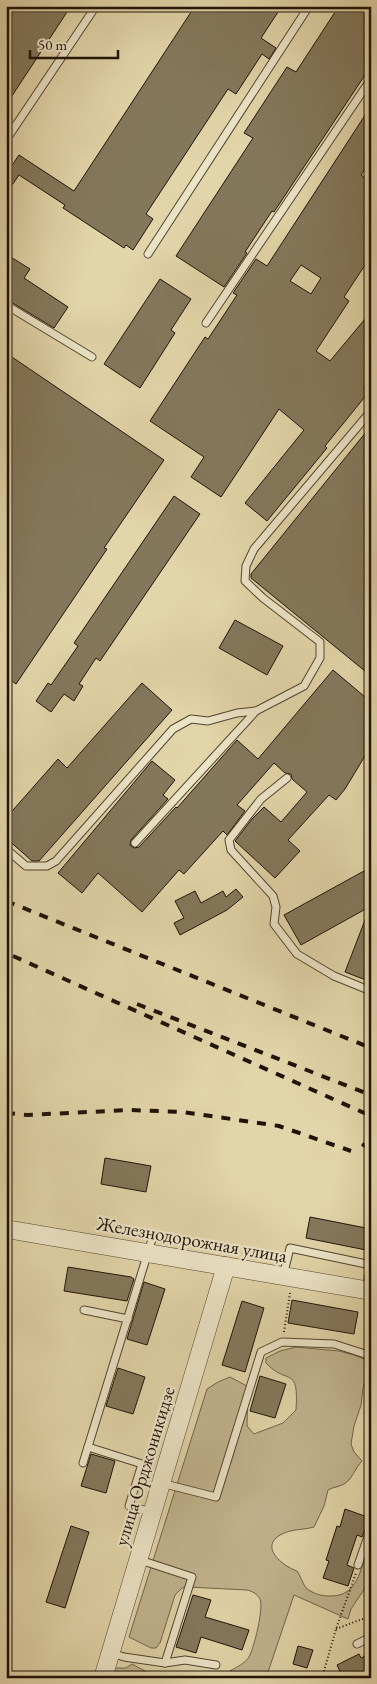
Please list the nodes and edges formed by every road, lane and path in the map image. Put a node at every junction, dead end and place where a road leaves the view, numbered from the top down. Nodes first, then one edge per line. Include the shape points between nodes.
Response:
1 (96, 6) edge
2 (309, 6) edge
3 (371, 79) edge
4 (6, 140) edge
5 (148, 254) dead end
6 (6, 305) edge
7 (206, 323) dead end
8 (92, 357) dead end
9 (371, 411) edge
10 (256, 711) junction
11 (287, 778) dead end
12 (135, 843) dead end
13 (6, 850) edge
14 (371, 992) edge
15 (6, 1229) edge
16 (151, 1245) junction
17 (371, 1265) edge
18 (226, 1266) junction
19 (283, 1276) junction
20 (368, 1291) edge
21 (290, 1292) dead end
22 (84, 1310) dead end
23 (128, 1319) junction
24 (282, 1342) junction
25 (371, 1354) edge
26 (88, 1447) junction
27 (83, 1463) dead end
28 (161, 1483) junction
29 (152, 1512) junction
30 (371, 1528) edge
31 (138, 1559) junction
32 (358, 1566) joint
33 (371, 1621) edge
34 (336, 1629) junction
35 (371, 1637) edge
36 (357, 1644) dead end
37 (110, 1653) junction
38 (164, 1663) junction
39 (216, 1665) dead end
40 (103, 1678) edge
41 (322, 1678) edge

1 - 4 lane
2 - 5 lane
3 - 7 lane
6 - 8 lane
9 - 10 lane via 254,549 246,566 245,581 320,642 320,658 304,686
10 - 12 lane
10 - 13 lane via 208,721 192,719 173,729 52,864 26,866
11 - 14 lane via 261,799 229,840 231,850 273,896 276,907 274,924 297,954 334,976
15 - 16 street, Железнодорожная улица
16 - 18 street, Железнодорожная улица
16 - 23 lane
17 - 19 lane via 290,1248
17 - 20 lane
18 - 19 street, Железнодорожная улица
18 - 28 street, улица Орджоникидзе
19 - 20 street, Железнодорожная улица
21 - 24 path
22 - 23 lane
23 - 26 lane
24 - 25 lane via 334,1344
24 - 28 lane via 261,1352 216,1497
26 - 27 lane
26 - 29 lane via 142,1464 129,1506
28 - 29 street, улица Орджоникидзе
29 - 31 street, улица Орджоникидзе
30 - 32 lane
31 - 37 street, улица Орджоникидзе
31 - 38 lane via 192,1577
32 - 34 path
33 - 34 path via 362,1619
34 - 41 path
35 - 36 lane
37 - 38 lane
37 - 40 street, улица Орджоникидзе
38 - 39 lane via 185,1660

